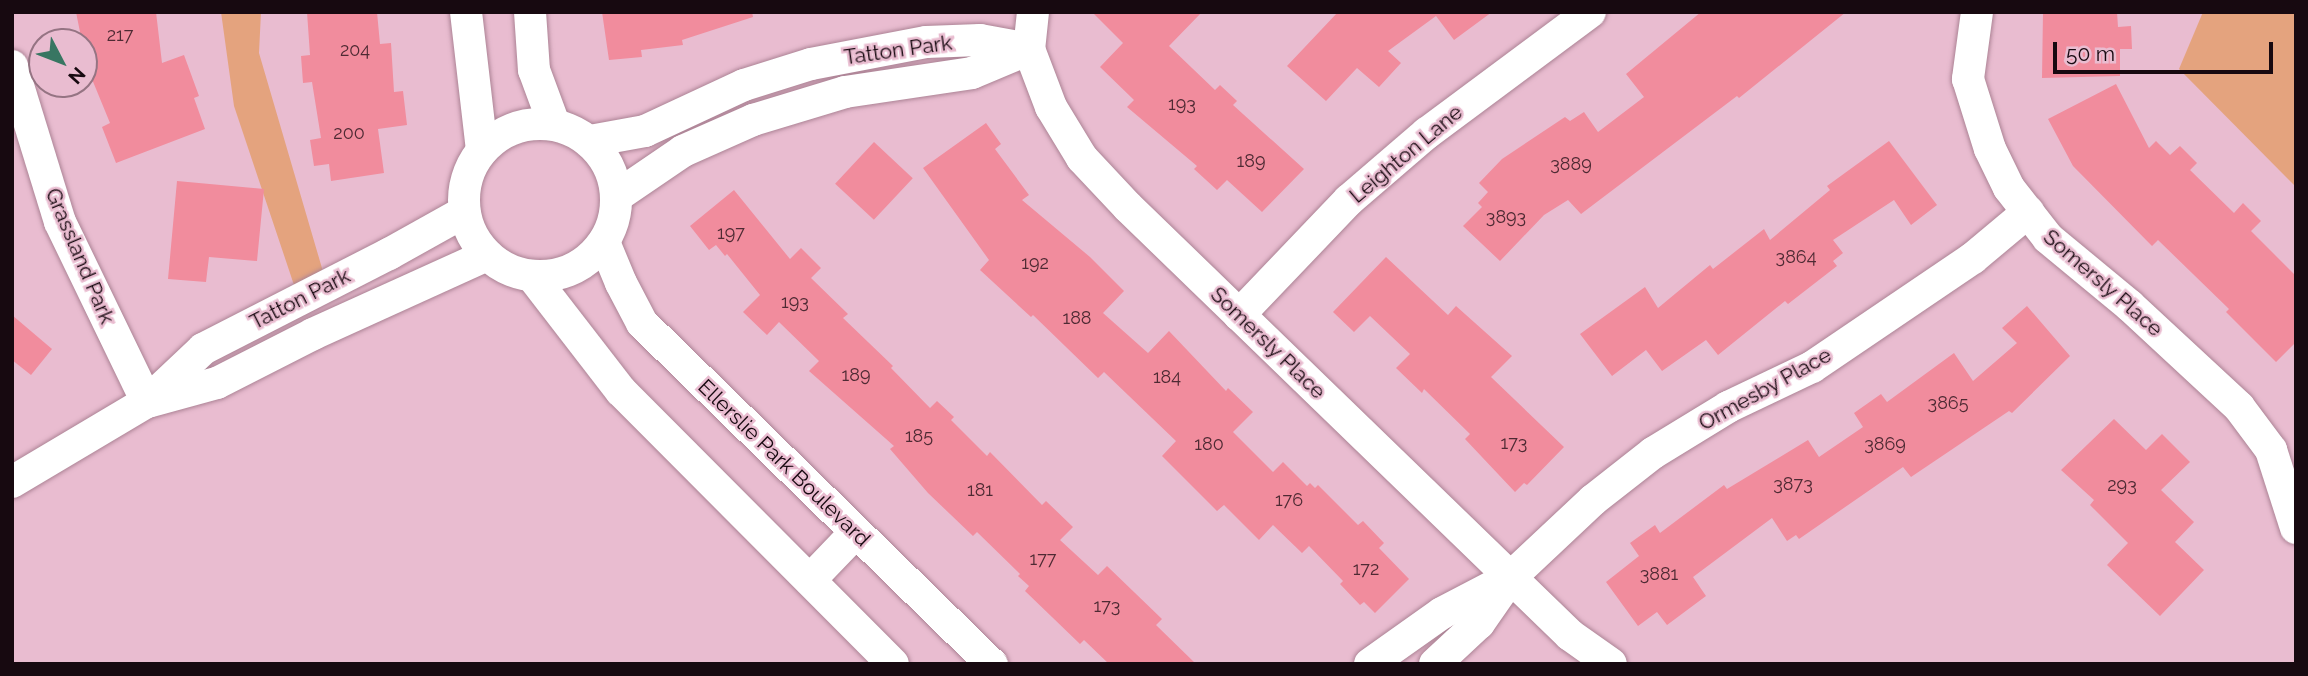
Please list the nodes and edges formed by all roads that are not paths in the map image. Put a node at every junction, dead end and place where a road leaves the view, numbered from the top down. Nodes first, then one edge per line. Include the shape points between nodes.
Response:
1 (466, 12) edge
2 (530, 12) edge
3 (1033, 12) edge
4 (1590, 12) edge
5 (1977, 12) edge
6 (1029, 50) junction
7 (12, 66) edge
8 (554, 124) junction
9 (590, 141) junction
10 (482, 150) junction
11 (617, 196) junction
12 (464, 212) junction
13 (2028, 212) junction
14 (604, 242) junction
15 (487, 255) junction
16 (532, 276) junction
17 (296, 301) junction
18 (1239, 315) junction
19 (313, 334) junction
20 (146, 402) junction
21 (12, 482) edge
22 (2296, 528) edge
23 (856, 532) junction
24 (1511, 576) junction
25 (810, 580) junction
26 (1576, 650) edge
27 (893, 664) edge
28 (992, 664) edge
29 (1370, 664) edge
30 (1434, 664) edge
31 (1611, 664) edge

1 - 10 street
2 - 8 street via 534,70
3 - 6 street, Somersly Place
4 - 18 street, Leighton Lane via 1417,142 1349,200
5 - 13 street, Somersly Place via 1968,79 1990,149 2009,188
6 - 9 street, Tatton Park via 980,40 926,42 811,64 744,85 645,131
6 - 11 street, Tatton Park via 972,74 845,92 766,116 683,150
6 - 18 street, Somersly Place via 1051,107 1082,158
7 - 20 street, Grassland Park via 60,222
8 - 9 street
8 - 10 street via 527,124 503,133
9 - 11 street via 604,157
10 - 12 street via 464,189
11 - 14 street
12 - 15 street via 472,235
12 - 17 street, Tatton Park
13 - 22 street, Somersly Place via 2048,238 2239,407 2270,450
13 - 24 street, Ormesby Place via 1973,258 1812,367 1728,407 1653,453 1593,500
14 - 16 street via 573,269
14 - 23 street, Ellerslie Park Boulevard via 642,323
15 - 16 street via 508,269
15 - 19 street, Tatton Park
16 - 25 street via 621,391
17 - 19 street
17 - 20 street, Tatton Park via 203,349
18 - 24 street, Somersly Place
19 - 20 street, Tatton Park via 217,383
20 - 21 street, Tatton Park
23 - 25 street
23 - 28 street, Ellerslie Park Boulevard
24 - 26 street, Somersly Place
24 - 29 street, Ormesby Place via 1442,613
24 - 30 street, Ormesby Place via 1479,623
25 - 27 street
26 - 31 street, Somersly Place

